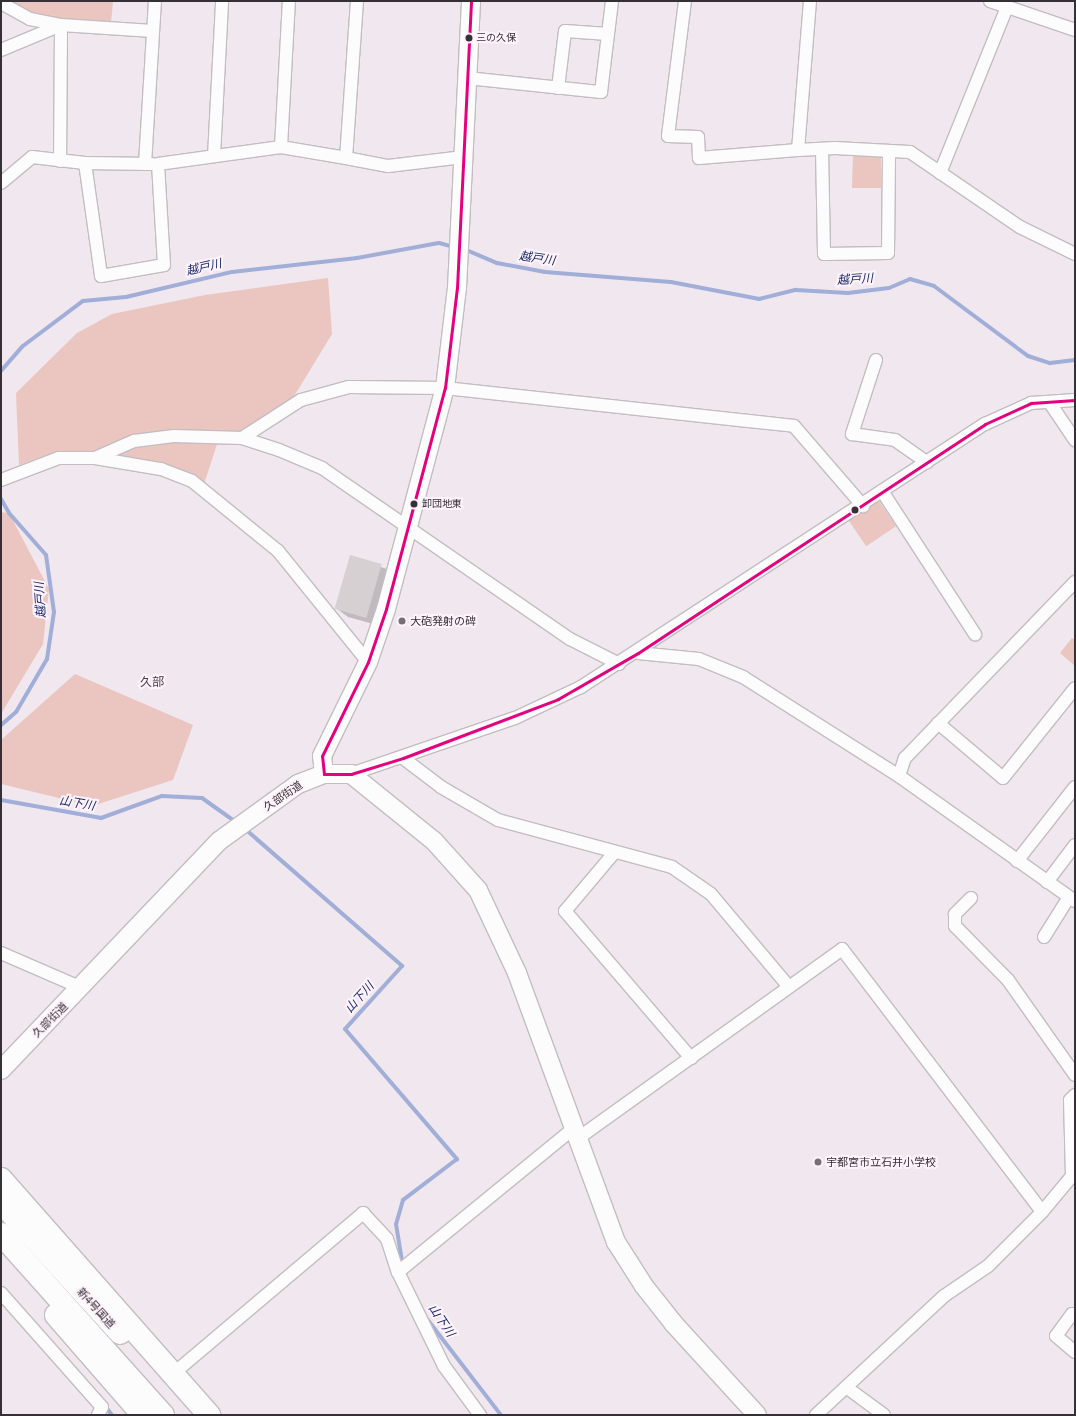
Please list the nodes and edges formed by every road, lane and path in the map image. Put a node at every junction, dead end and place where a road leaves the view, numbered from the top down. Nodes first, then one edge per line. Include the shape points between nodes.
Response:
1 (155, 1) edge
2 (222, 1) edge
3 (289, 1) edge
4 (357, 1) edge
5 (471, 1) edge
6 (612, 1) edge
7 (685, 1) edge
8 (810, 1) edge
9 (990, 1) edge
10 (1, 3) edge
11 (1007, 7) junction
12 (61, 26) junction
13 (1075, 30) edge
14 (153, 31) junction
15 (608, 34) junction
16 (1, 50) edge
17 (467, 78) junction
18 (558, 88) junction
19 (281, 147) junction
20 (822, 149) junction
21 (798, 150) junction
22 (889, 151) junction
23 (214, 156) junction
24 (463, 157) junction
25 (346, 158) junction
26 (60, 160) junction
27 (85, 163) junction
28 (145, 164) junction
29 (158, 164) junction
30 (940, 173) junction
31 (1, 183) edge
32 (1075, 254) edge
33 (876, 360) dead end
34 (445, 388) junction
35 (1075, 400) edge
36 (1050, 403) junction
37 (242, 438) junction
38 (1075, 440) edge
39 (95, 458) junction
40 (927, 462) junction
41 (4, 479) edge
42 (882, 491) junction
43 (863, 506) junction
44 (410, 526) junction
45 (1075, 582) edge
46 (975, 634) dead end
47 (638, 653) junction
48 (368, 662) junction
49 (619, 664) junction
50 (1075, 688) edge
51 (938, 722) junction
52 (403, 758) junction
53 (324, 774) junction
54 (351, 774) junction
55 (899, 776) junction
56 (1075, 787) edge
57 (1075, 845) edge
58 (614, 853) junction
59 (1017, 861) junction
60 (1047, 882) junction
61 (971, 898) dead end
62 (1072, 899) edge
63 (1044, 937) dead end
64 (1, 953) edge
65 (790, 987) junction
66 (82, 988) junction
67 (691, 1058) junction
68 (1, 1070) edge
69 (1075, 1075) edge
70 (1075, 1095) edge
71 (575, 1134) junction
72 (1, 1179) edge
73 (1, 1202) edge
74 (1042, 1212) junction
75 (1, 1234) edge
76 (1, 1254) edge
77 (398, 1272) junction
78 (1, 1293) edge
79 (1072, 1314) dead end
80 (1075, 1352) edge
81 (174, 1373) junction
82 (846, 1387) junction
83 (98, 1415) edge
84 (144, 1415) edge
85 (163, 1415) edge
86 (189, 1415) edge
87 (210, 1415) edge
88 (480, 1415) edge
89 (757, 1415) edge
90 (816, 1415) edge
91 (884, 1415) edge

1 - 14 street
2 - 23 street
3 - 19 street
4 - 25 street
5 - 17 street
6 - 15 street
7 - 21 street via 668,136 698,137 699,158
8 - 21 street
9 - 11 street
10 - 12 street via 30,19
11 - 13 street
11 - 30 street
12 - 14 street
12 - 16 street
12 - 26 street
14 - 28 street
15 - 18 street via 565,31
15 - 18 street via 601,92
17 - 18 street
17 - 24 street
19 - 23 street
19 - 25 street
20 - 21 street
20 - 22 street
20 - 22 street via 824,254 888,252
22 - 30 street via 910,152
23 - 29 street
24 - 25 street via 388,166
24 - 34 street via 458,269
26 - 27 street
26 - 31 street via 32,157
27 - 28 street
27 - 29 street via 101,276 164,265
28 - 29 street
30 - 32 street via 1020,227
33 - 40 street via 852,434 895,440
34 - 37 street via 349,387 301,400
34 - 43 street via 794,426
34 - 44 street
35 - 36 street, 久部街道
36 - 38 street
36 - 40 street, 久部街道 via 1031,403 1012,410
37 - 39 street via 174,436 134,441
37 - 44 street via 322,468
39 - 41 street via 59,458
39 - 48 street via 161,469 192,481 278,551
40 - 42 street, 久部街道
42 - 43 street, 久部街道
42 - 46 street
43 - 47 street, 久部街道
44 - 48 street
44 - 49 street via 570,640
45 - 51 street
47 - 49 street, 久部街道
47 - 55 street via 699,659 743,677
48 - 53 street via 322,756
49 - 52 street, 久部街道 via 581,687 515,718
50 - 51 street via 1003,778
51 - 55 street via 905,758
52 - 54 street, 久部街道
52 - 58 street via 441,787 498,820
53 - 54 street, 久部街道
53 - 66 street, 久部街道 via 298,784 219,841
54 - 71 street via 434,841 478,890 517,973
55 - 59 street
56 - 59 street
57 - 60 street
58 - 65 street via 672,867 711,894
58 - 67 street via 565,911
59 - 60 street
60 - 62 street
61 - 69 street via 955,914 955,926 1008,980
62 - 63 street
64 - 66 street
65 - 67 street
65 - 74 street via 842,949
66 - 68 street, 久部街道
67 - 71 street
70 - 74 street via 1070,1100 1072,1176
71 - 77 street
71 - 89 street via 616,1242 644,1286
72 - 81 highway
73 - 86 highway, 新4号国道
74 - 82 street via 988,1266 944,1296
75 - 85 highway, 新4号国道
76 - 84 highway
77 - 81 street via 387,1238 363,1213
77 - 88 street via 444,1366
78 - 83 street via 102,1407
79 - 80 street via 1056,1336
81 - 87 highway
82 - 90 street
82 - 91 street

